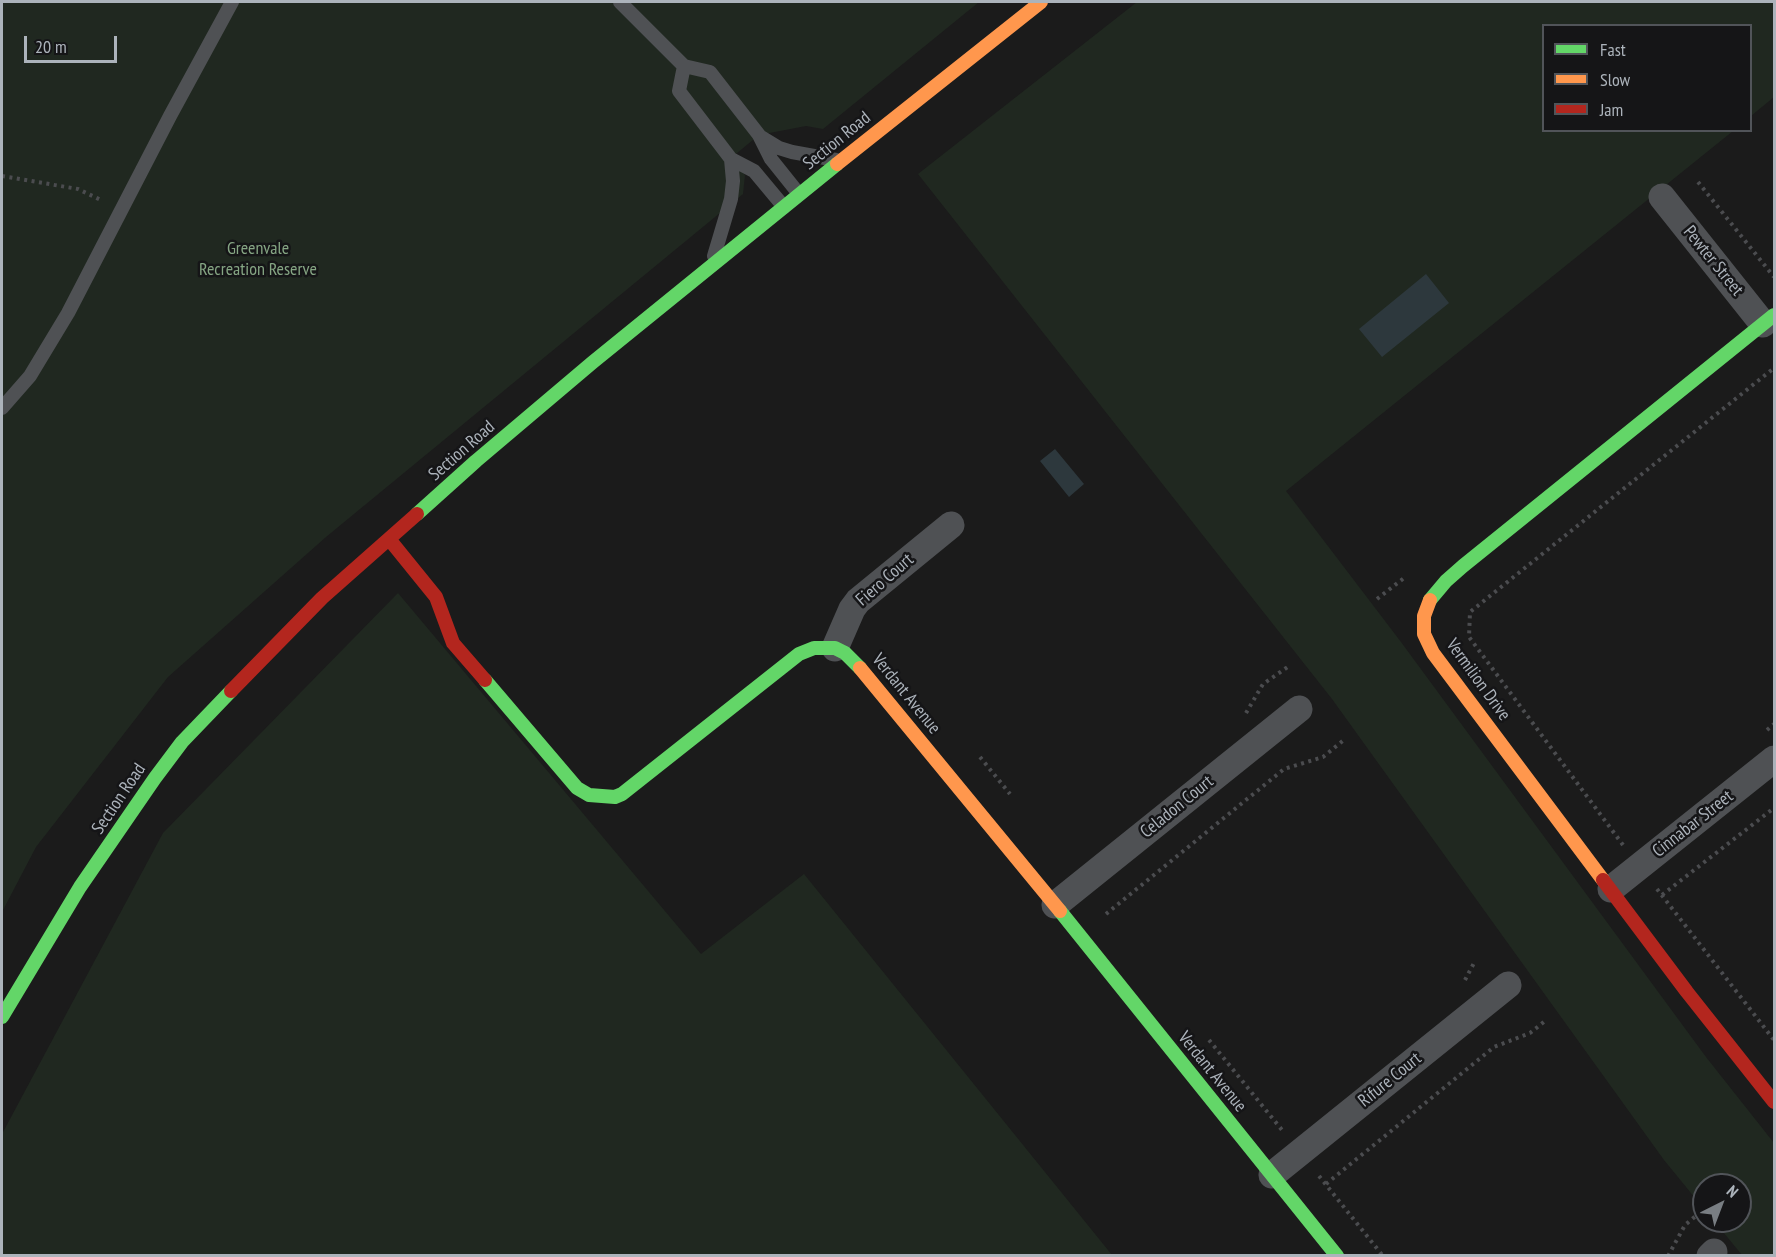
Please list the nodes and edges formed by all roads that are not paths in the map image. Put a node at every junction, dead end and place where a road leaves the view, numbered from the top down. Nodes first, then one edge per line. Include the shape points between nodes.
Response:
1 (232, 2) edge
2 (620, 2) edge
3 (1041, 2) edge
4 (684, 66) junction
5 (759, 135) junction
6 (731, 159) junction
7 (840, 161) junction
8 (799, 194) junction
9 (1662, 197) dead end
10 (784, 207) junction
11 (710, 267) junction
12 (1769, 320) edge
13 (2, 408) edge
14 (951, 525) dead end
15 (389, 539) junction
16 (835, 648) junction
17 (1299, 709) dead end
18 (1774, 759) edge
19 (1611, 889) junction
20 (1055, 905) junction
21 (1508, 985) dead end
22 (2, 1017) edge
23 (1774, 1102) edge
24 (1272, 1175) junction
25 (1337, 1256) edge

1 - 13 lane via 68,313 30,376
2 - 4 lane
3 - 7 street, Section Road
4 - 5 lane via 710,72
4 - 6 lane via 679,91
5 - 7 lane via 786,150
5 - 8 lane via 771,159
6 - 10 lane via 754,171
6 - 11 lane via 731,199
7 - 8 street, Section Road
8 - 10 street, Section Road
9 - 12 street, Pewter Street
10 - 11 street, Section Road
11 - 15 street, Section Road via 476,461
12 - 19 street, Vermilion Drive via 1462,566 1430,600 1424,616 1424,634 1433,652
14 - 16 street, Fiero Court via 858,601
15 - 16 street via 436,597 453,643 577,788 588,795 603,798 622,794 799,654 825,646
15 - 22 street, Section Road via 314,606 182,742 80,887
16 - 20 street, Verdant Avenue via 855,662
17 - 20 street, Celadon Court
18 - 19 street, Cinnabar Street
19 - 23 street, Vermilion Drive
20 - 24 street, Verdant Avenue
21 - 24 street, Rifure Court
24 - 25 street, Verdant Avenue

